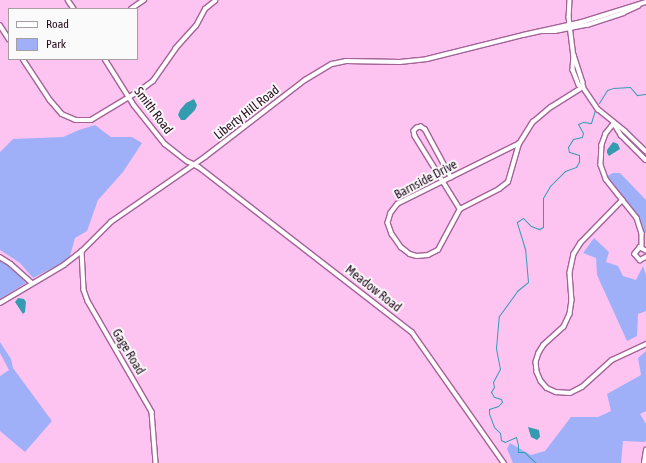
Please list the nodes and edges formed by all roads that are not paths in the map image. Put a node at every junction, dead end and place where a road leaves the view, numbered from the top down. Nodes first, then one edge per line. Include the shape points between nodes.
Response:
1 (144, 0) edge
2 (570, 0) edge
3 (215, 1) edge
4 (646, 2) edge
5 (132, 8) edge
6 (0, 25) edge
7 (570, 27) junction
8 (8, 37) edge
9 (24, 60) edge
10 (106, 60) edge
11 (583, 87) junction
12 (129, 97) junction
13 (614, 124) junction
14 (519, 144) junction
15 (646, 151) edge
16 (646, 160) edge
17 (195, 164) junction
18 (451, 178) junction
19 (444, 182) junction
20 (623, 200) junction
21 (460, 209) junction
22 (642, 248) junction
23 (646, 251) edge
24 (82, 252) junction
25 (0, 257) edge
26 (646, 257) edge
27 (32, 283) junction
28 (0, 303) edge
29 (646, 344) edge
30 (646, 450) edge
31 (156, 463) edge
32 (504, 463) edge
33 (644, 463) edge

1 - 5 street
2 - 7 street
3 - 12 street via 205,9 196,26 175,49 159,75 148,86
4 - 7 street, Liberty Hill Road via 623,13
6 - 8 street
7 - 11 street via 574,55
7 - 17 street, Liberty Hill Road via 427,59 400,62 346,61 332,64 306,80
9 - 12 street via 56,109 69,118 92,120
10 - 12 street, Smith Road
11 - 13 street via 593,103
11 - 14 street via 542,114
12 - 17 street, Smith Road via 165,144
13 - 15 street
13 - 16 street via 621,135
13 - 20 street via 604,139 601,165 606,179
14 - 18 street, Barnside Drive
14 - 21 street via 506,185
17 - 24 street, Liberty Hill Road via 111,222
17 - 32 street, Meadow Road via 412,332
18 - 19 street, Barnside Drive
18 - 19 street via 425,130 417,128 414,131 415,136
19 - 21 street
19 - 21 street, Barnside Drive via 396,206 389,220 392,234 401,247 410,254 432,254 443,244
20 - 22 street via 639,223
20 - 29 street via 574,254 570,273 570,314 564,327 541,349 537,358 537,372 547,388 570,393 582,387 612,360
22 - 23 street
22 - 26 street via 636,251 636,256 640,260
24 - 27 street, Liberty Hill Road
24 - 31 street, Gage Road via 84,290 88,301 152,412
25 - 27 street
27 - 28 street, Liberty Hill Road
30 - 33 street

